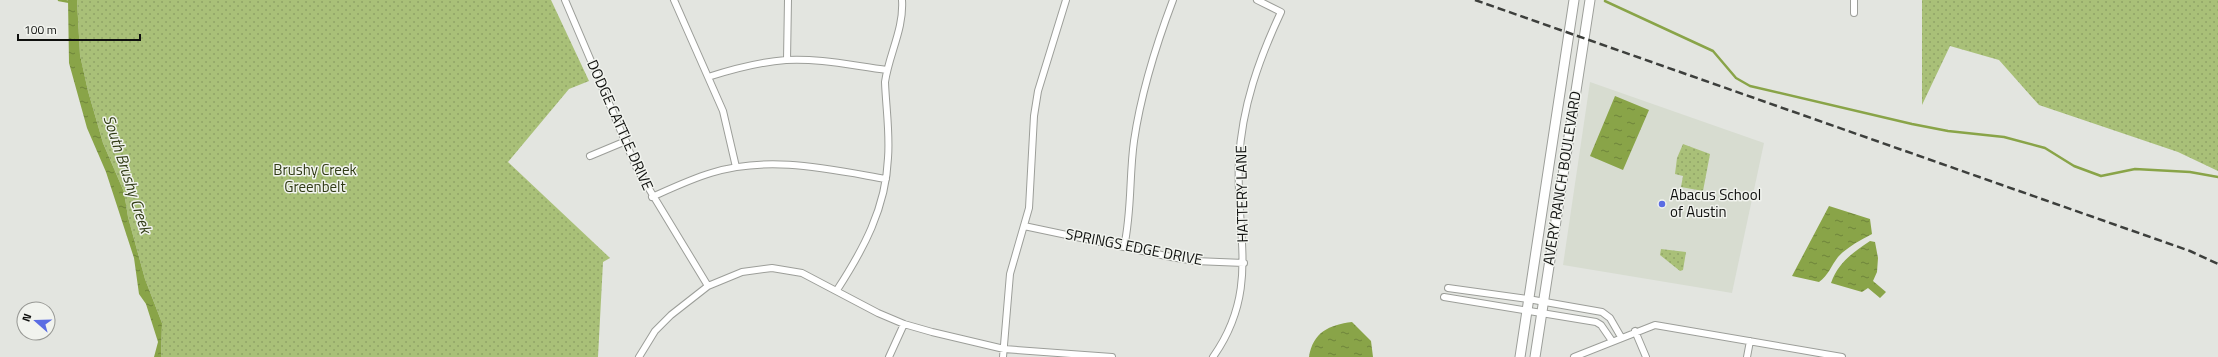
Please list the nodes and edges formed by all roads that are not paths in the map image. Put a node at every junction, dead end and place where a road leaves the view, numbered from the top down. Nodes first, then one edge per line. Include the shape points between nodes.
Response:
1 (564, 0) edge
2 (674, 0) edge
3 (788, 0) edge
4 (902, 0) edge
5 (1066, 0) edge
6 (1174, 0) edge
7 (1257, 0) edge
8 (1574, 0) edge
9 (1590, 0) edge
10 (1854, 0) edge
11 (1854, 12) dead end
12 (787, 60) junction
13 (887, 70) junction
14 (708, 77) junction
15 (626, 141) junction
16 (590, 156) dead end
17 (736, 167) junction
18 (886, 179) junction
19 (652, 197) junction
20 (1024, 226) junction
21 (1124, 247) junction
22 (1244, 263) junction
23 (708, 286) junction
24 (1448, 288) dead end
25 (837, 290) junction
26 (1444, 297) dead end
27 (1528, 299) junction
28 (1543, 302) junction
29 (1527, 312) junction
30 (1542, 314) junction
31 (904, 324) junction
32 (1635, 331) junction
33 (1621, 337) junction
34 (1612, 341) junction
35 (1750, 341) junction
36 (1004, 349) junction
37 (639, 357) edge
38 (889, 357) edge
39 (1003, 357) edge
40 (1112, 357) edge
41 (1213, 357) edge
42 (1520, 357) edge
43 (1535, 357) edge
44 (1574, 357) edge
45 (1646, 357) edge
46 (1746, 357) edge
47 (1842, 357) edge

1 - 15 street, DODGE CATTLE DRIVE
2 - 14 street
3 - 12 street
4 - 13 street via 899,32
5 - 20 street via 1038,91 1030,189
6 - 21 street via 1138,115 1132,166 1130,218
7 - 22 street, HATTERY LANE via 1281,12 1252,82 1242,128 1239,184
8 - 27 main road, AVERY RANCH BOULEVARD
9 - 28 main road, AVERY RANCH BOULEVARD
10 - 11 street
12 - 13 street
12 - 14 street via 744,66
13 - 18 street
14 - 17 street via 723,111
15 - 16 street
15 - 19 street, DODGE CATTLE DRIVE
17 - 18 street via 754,164 796,165
17 - 19 street via 690,180
18 - 25 street via 867,241
19 - 23 street, DODGE CATTLE DRIVE
20 - 21 street, SPRINGS EDGE DRIVE
20 - 36 street via 1010,274
21 - 22 street, SPRINGS EDGE DRIVE via 1195,261
22 - 41 street, HATTERY LANE via 1234,316
23 - 25 street via 742,272 772,268 802,273
23 - 37 street via 655,331
24 - 27 street
25 - 31 street
26 - 29 street
27 - 28 street
27 - 29 main road, AVERY RANCH BOULEVARD
28 - 30 main road, AVERY RANCH BOULEVARD
28 - 33 street via 1602,312 1610,318
29 - 30 street
29 - 42 main road, AVERY RANCH BOULEVARD
30 - 34 street via 1596,322 1602,325
30 - 43 main road, AVERY RANCH BOULEVARD
31 - 36 street
31 - 38 street
32 - 33 street
32 - 35 street via 1655,325
32 - 45 street
33 - 34 street
34 - 44 street
35 - 46 street
35 - 47 street
36 - 39 street
36 - 40 street

